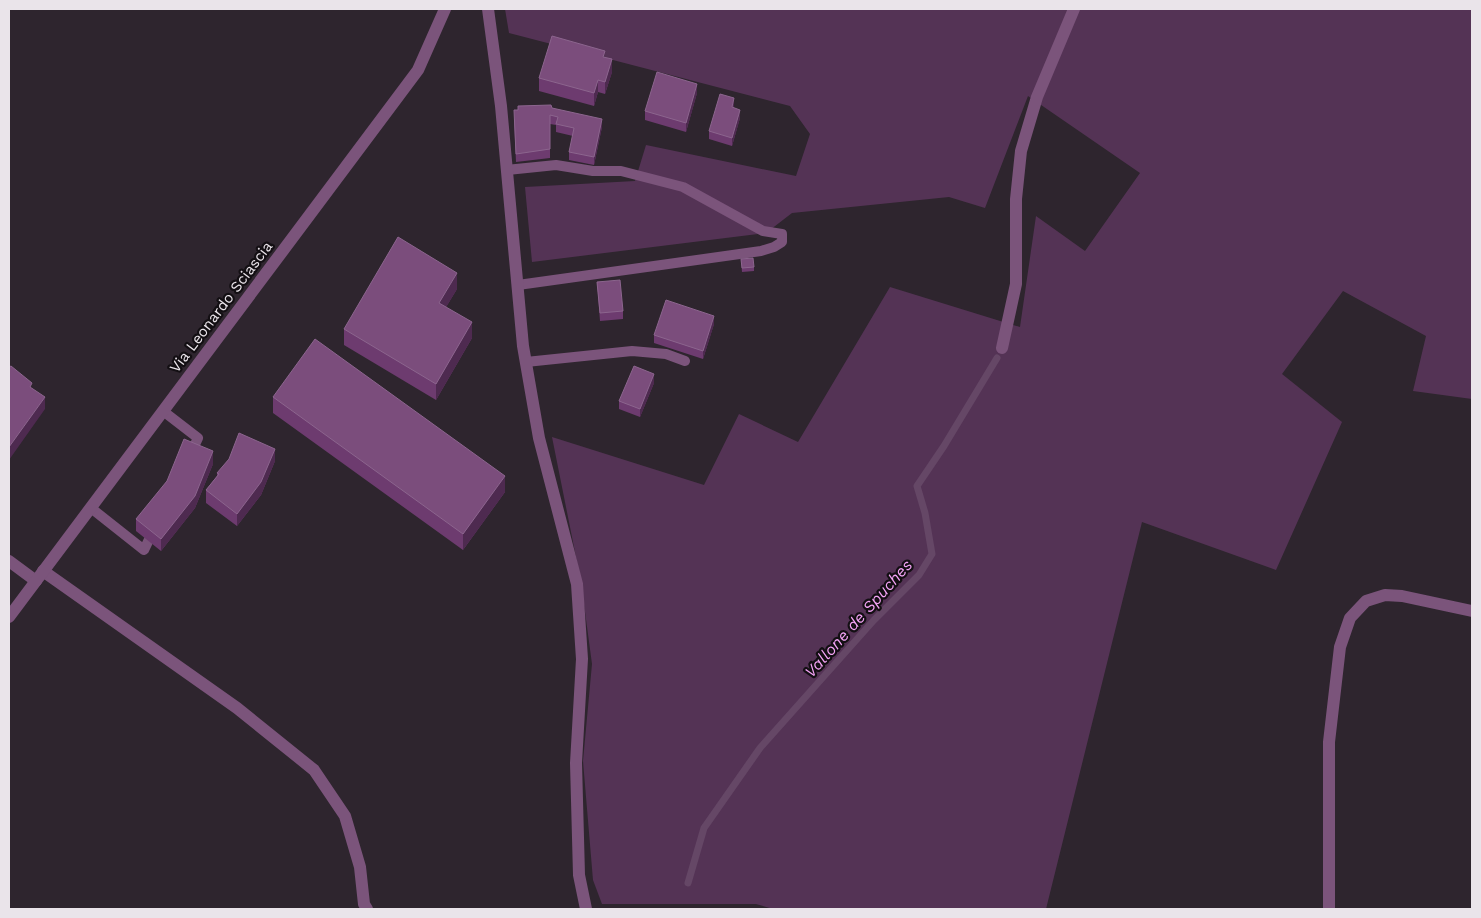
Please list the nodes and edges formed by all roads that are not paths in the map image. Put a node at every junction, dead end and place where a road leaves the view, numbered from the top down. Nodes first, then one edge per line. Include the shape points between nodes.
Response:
1 (445, 9) edge
2 (488, 9) edge
3 (1074, 9) edge
4 (507, 170) junction
5 (518, 285) junction
6 (1002, 348) dead end
7 (685, 361) dead end
8 (526, 362) junction
9 (163, 411) junction
10 (187, 460) edge
11 (91, 508) junction
12 (160, 518) edge
13 (9, 561) edge
14 (40, 576) junction
15 (1472, 611) edge
16 (9, 618) edge
17 (367, 909) edge
18 (586, 909) edge
19 (1329, 909) edge

1 - 9 street, Via Leonardo Sciascia via 418,70
2 - 4 street
3 - 6 street via 1037,97 1021,151 1016,200 1016,284
4 - 5 street
4 - 5 lane via 556,165 593,171 621,171 683,187 763,230 782,234 782,242 761,251
5 - 8 street
7 - 8 lane via 666,354 632,351
8 - 18 street via 539,438 577,584 582,659 576,764 579,875
9 - 10 lane via 198,438
9 - 11 street, Via Leonardo Sciascia
11 - 12 lane via 144,550
11 - 14 street, Via Leonardo Sciascia
13 - 14 street
14 - 16 street, Via Leonardo Sciascia
14 - 17 street via 237,708 314,770 345,816 360,867
15 - 19 street via 1385,595 1366,602 1350,618 1340,647 1329,742

